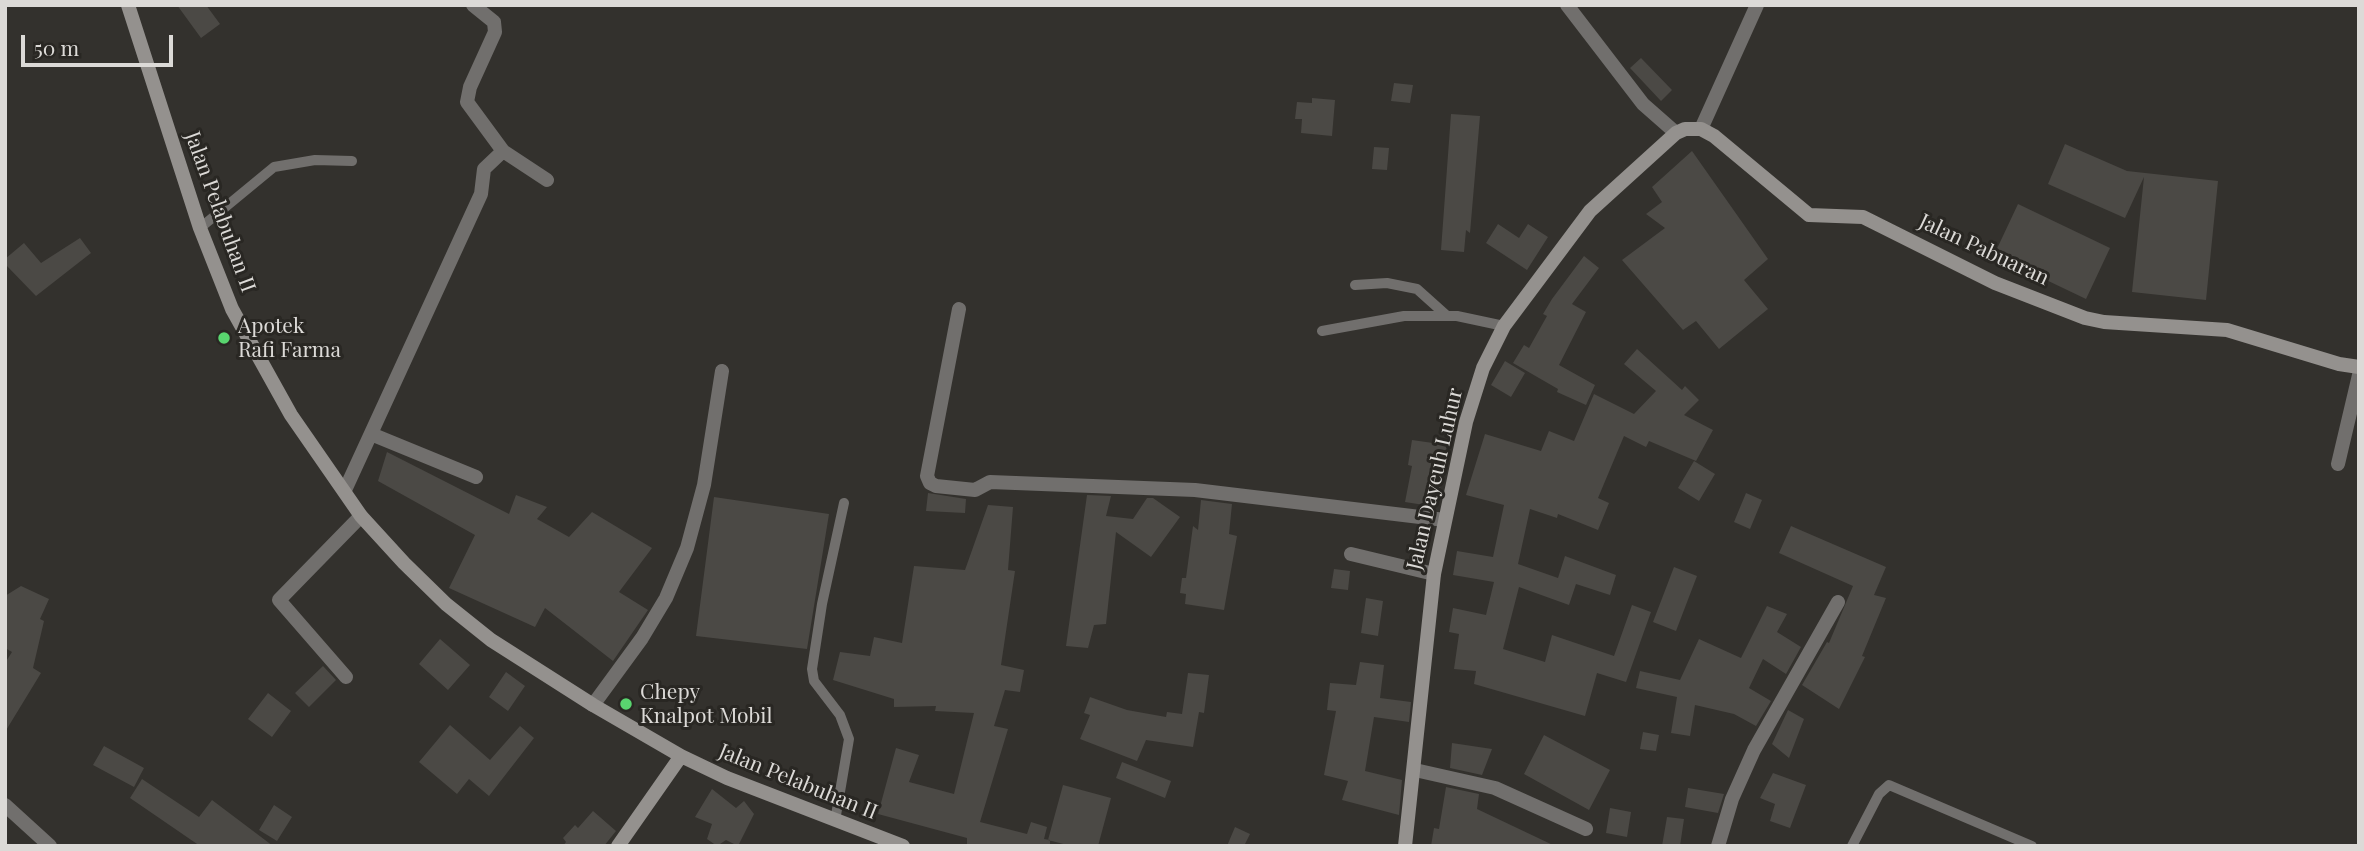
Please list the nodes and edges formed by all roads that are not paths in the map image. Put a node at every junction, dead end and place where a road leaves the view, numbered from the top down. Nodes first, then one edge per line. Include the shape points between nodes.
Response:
1 (128, 5) edge
2 (473, 5) edge
3 (1567, 5) edge
4 (1757, 5) edge
5 (1701, 129) junction
6 (1676, 134) junction
7 (503, 151) junction
8 (352, 160) dead end
9 (547, 180) dead end
10 (200, 228) junction
11 (1355, 285) dead end
12 (959, 309) dead end
13 (1446, 315) junction
14 (1504, 326) junction
15 (1322, 331) dead end
16 (2359, 367) edge
17 (722, 371) dead end
18 (2359, 374) edge
19 (371, 434) junction
20 (2338, 464) dead end
21 (476, 477) dead end
22 (345, 490) junction
23 (844, 503) dead end
24 (361, 516) junction
25 (1445, 520) junction
26 (1351, 554) dead end
27 (1434, 574) junction
28 (1838, 602) dead end
29 (346, 677) dead end
30 (593, 705) junction
31 (681, 756) junction
32 (1415, 770) junction
33 (5, 805) edge
34 (835, 821) junction
35 (1586, 829) dead end
36 (50, 846) edge
37 (618, 846) edge
38 (903, 846) edge
39 (1405, 846) edge
40 (1718, 846) edge
41 (1852, 846) edge
42 (2032, 846) edge

1 - 10 street, Jalan Pelabuhan II
2 - 7 street via 494,22 495,32 467,102
3 - 6 street via 1643,104
4 - 5 street
5 - 6 street
5 - 16 street, Jalan Pabuaran via 1809,215 1863,217 1995,284 2085,317 2239,332
6 - 14 street, Jalan Dayeuh Luhur via 1590,211
7 - 9 street
7 - 19 street via 484,169 481,194
8 - 10 lane via 274,167
10 - 22 street, Jalan Pelabuhan II via 259,362
11 - 13 lane via 1387,282 1417,289
12 - 25 street via 927,476 936,486 975,490 990,482 1070,483 1195,490
13 - 14 lane
13 - 15 lane via 1404,316
14 - 25 street, Jalan Dayeuh Luhur via 1476,388
17 - 30 street via 704,485 687,548 660,608
18 - 20 street
19 - 21 street
19 - 22 street
22 - 24 street, Jalan Pelabuhan II
23 - 34 lane via 812,669 814,681 848,729
24 - 29 street via 279,600
24 - 30 street, Jalan Pelabuhan II via 446,604 491,640
25 - 27 street, Jalan Dayeuh Luhur
26 - 27 street
27 - 32 street, Jalan Dayeuh Luhur
28 - 40 street via 1754,750
30 - 31 street, Jalan Pelabuhan II
31 - 34 street, Jalan Pelabuhan II
31 - 37 street
32 - 35 street via 1495,788
32 - 39 street, Jalan Dayeuh Luhur
33 - 36 street
34 - 38 street, Jalan Pelabuhan II
41 - 42 lane via 1879,794 1889,785

